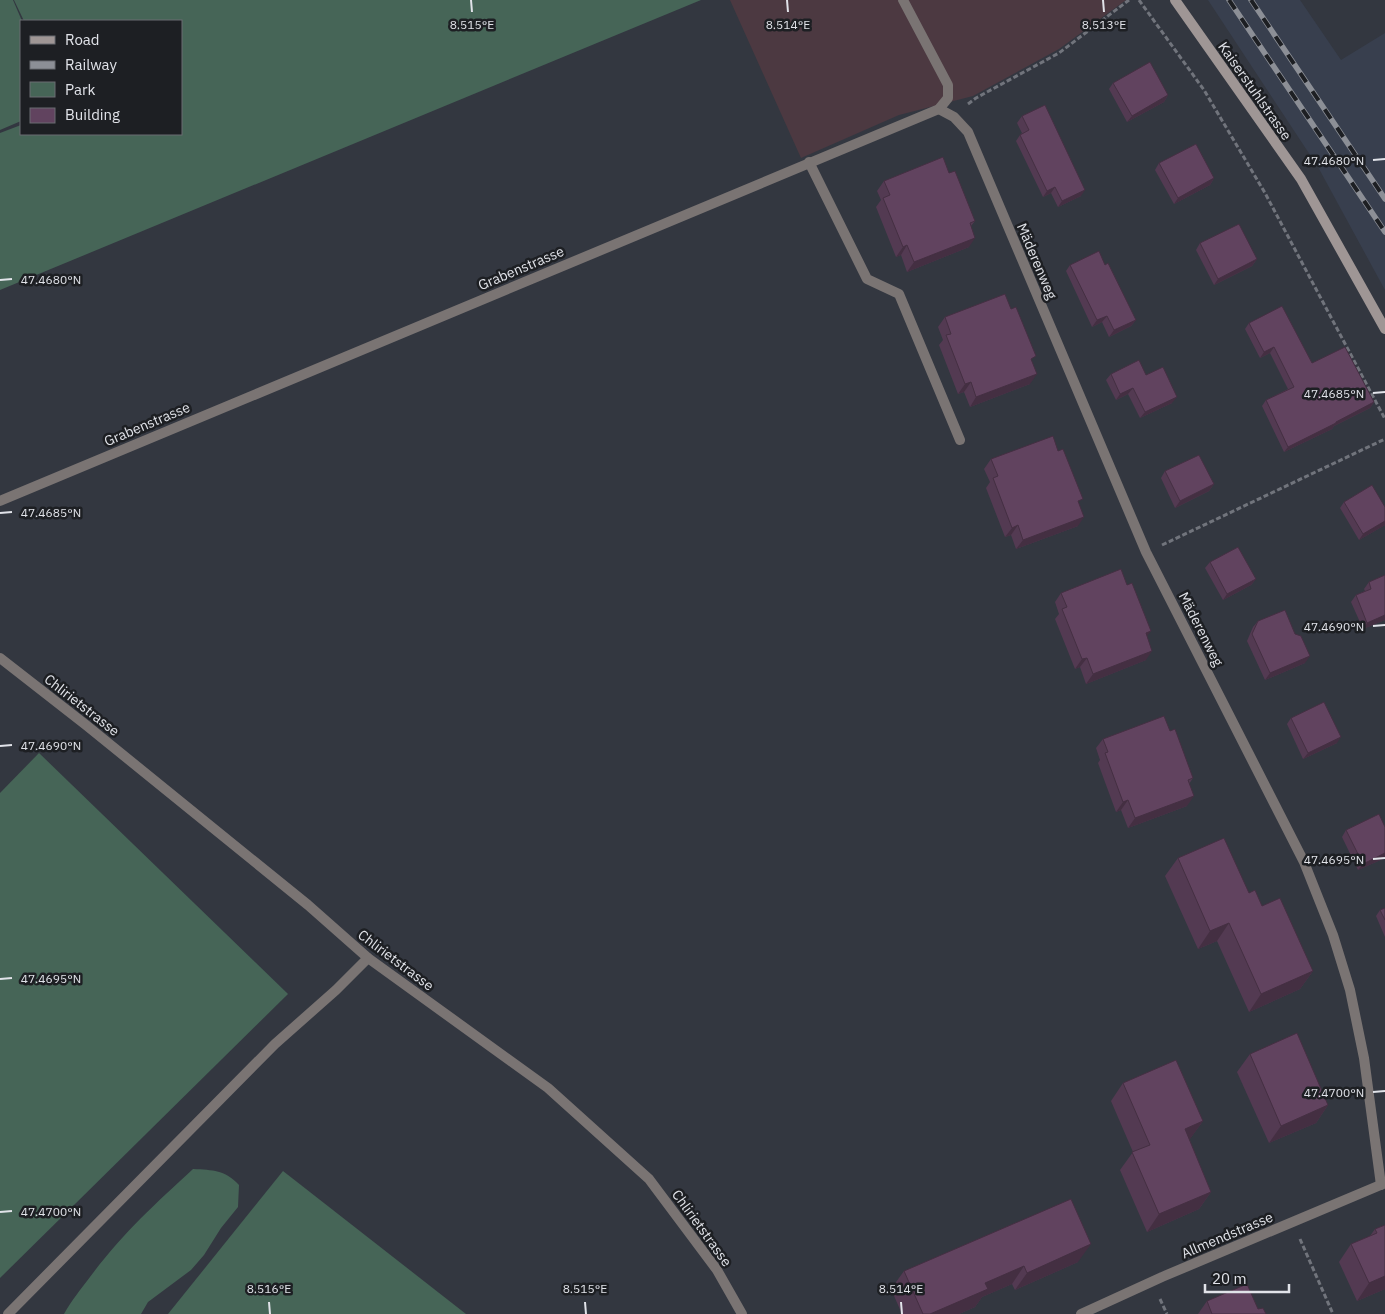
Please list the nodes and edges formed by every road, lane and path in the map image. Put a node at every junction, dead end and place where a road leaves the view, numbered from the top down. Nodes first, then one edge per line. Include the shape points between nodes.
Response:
1 (903, 0) edge
2 (1129, 0) edge
3 (1139, 0) edge
4 (1175, 0) edge
5 (939, 109) junction
6 (954, 117) junction
7 (809, 162) junction
8 (1385, 329) edge
9 (1385, 419) edge
10 (1385, 439) edge
11 (960, 440) dead end
12 (0, 501) edge
13 (1146, 552) junction
14 (0, 658) edge
15 (368, 958) junction
16 (1383, 1184) edge
17 (1293, 1222) junction
18 (8, 1314) edge
19 (742, 1314) edge
20 (1080, 1314) edge
21 (1334, 1314) edge

1 - 5 street via 948,85 948,98
2 - 6 path via 1059,53 976,98
3 - 9 path via 1204,90 1265,192
4 - 8 main road, Kaiserstuhlstrasse via 1301,179
5 - 6 street, Mäderenweg
5 - 7 street, Grabenstrasse
6 - 13 street, Mäderenweg via 968,132
7 - 11 street via 867,279 899,294
7 - 12 street, Grabenstrasse
10 - 13 path
13 - 16 street, Mäderenweg via 1304,862 1333,935 1350,990 1364,1058
14 - 15 street, Chlirietstrasse
15 - 18 street via 275,1044
15 - 19 street, Chlirietstrasse via 548,1088 649,1180 717,1270
16 - 17 street, Allmendstrasse
17 - 20 street, Allmendstrasse
17 - 21 path

